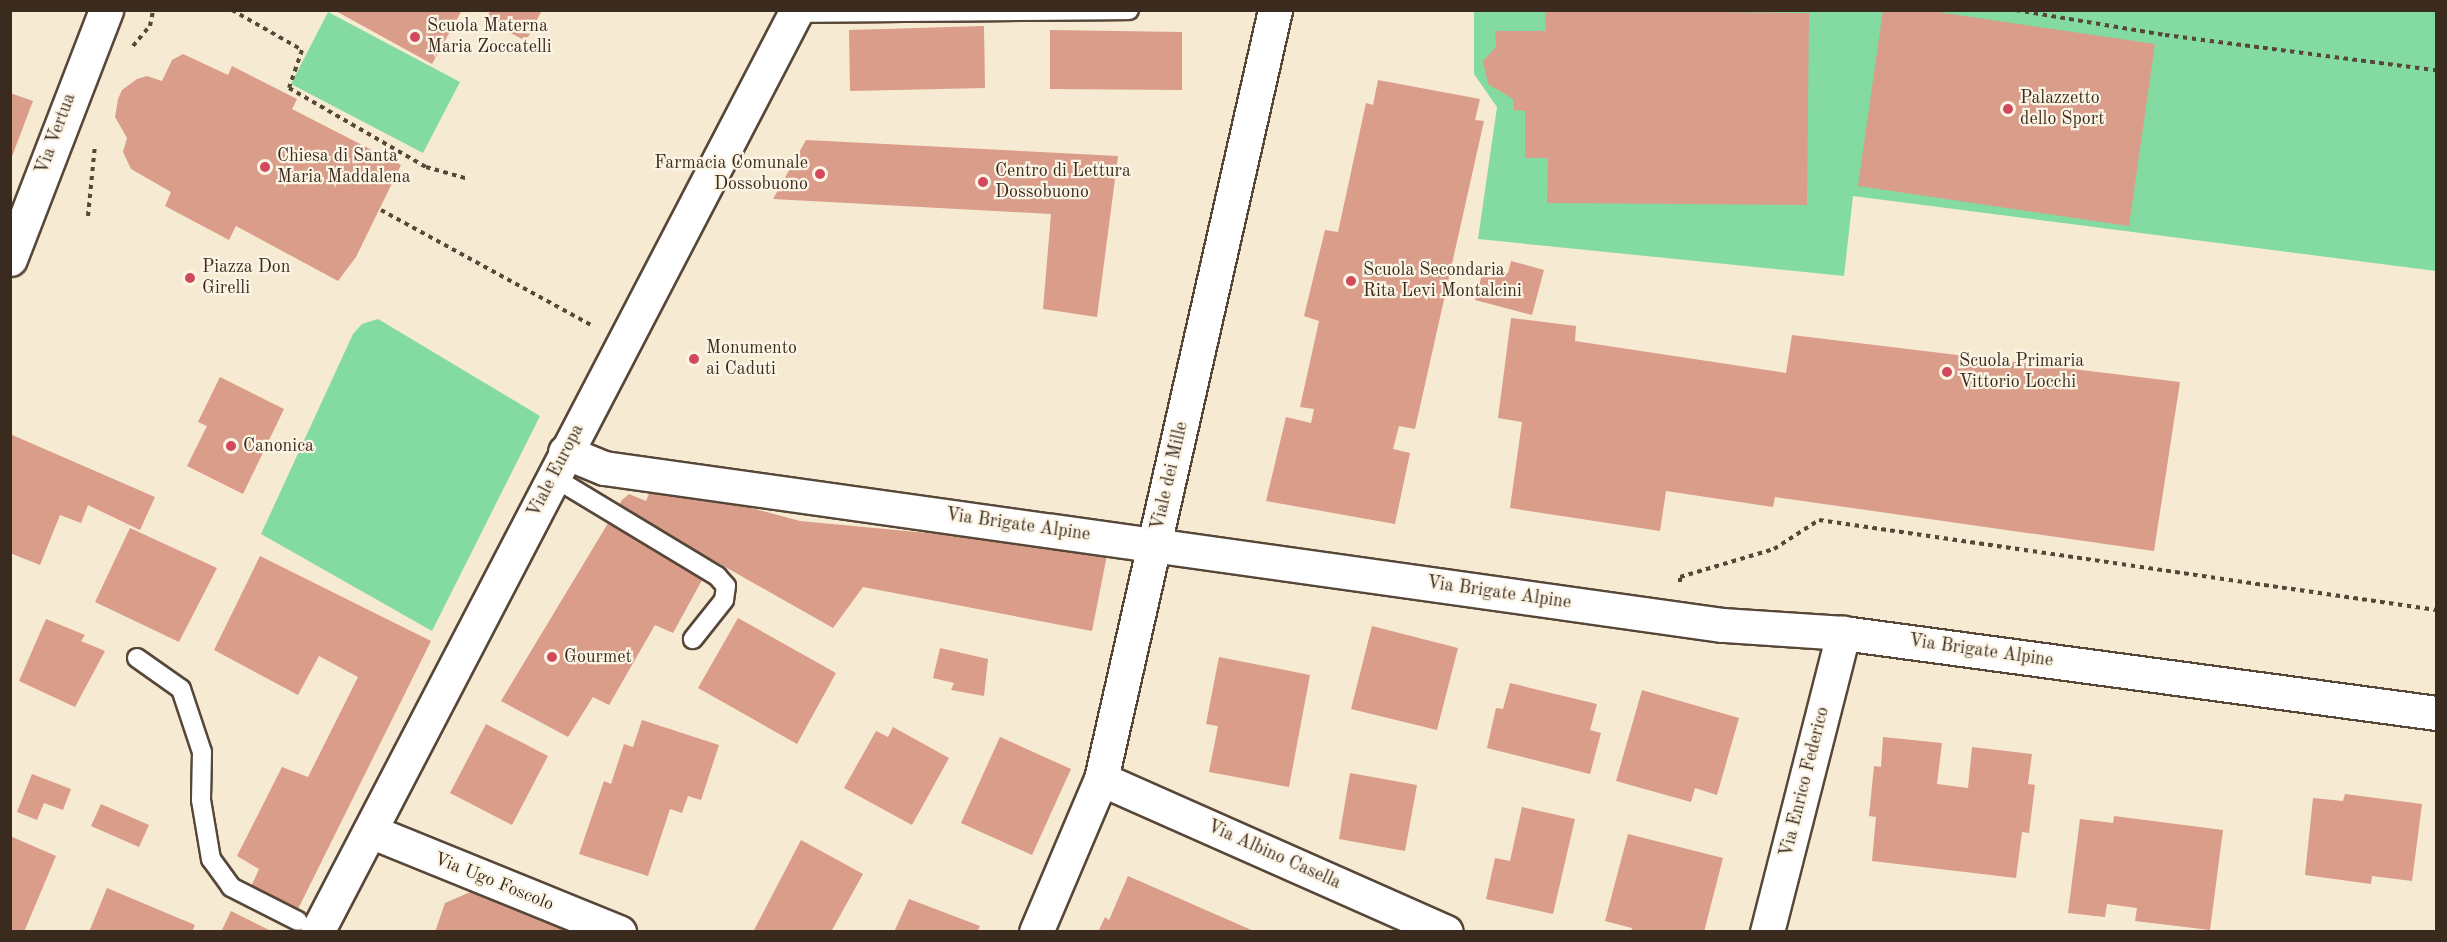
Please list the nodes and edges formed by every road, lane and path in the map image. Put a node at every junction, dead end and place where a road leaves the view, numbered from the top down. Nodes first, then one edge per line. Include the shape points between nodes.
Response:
1 (106, 10) edge
2 (232, 10) edge
3 (1129, 10) edge
4 (1275, 10) edge
5 (2016, 10) edge
6 (796, 12) edge
7 (2436, 70) edge
8 (465, 178) dead end
9 (381, 210) dead end
10 (10, 259) edge
11 (623, 342) junction
12 (559, 464) junction
13 (1155, 544) junction
14 (2436, 610) edge
15 (1678, 618) junction
16 (1843, 633) junction
17 (693, 639) dead end
18 (137, 658) dead end
19 (2436, 712) edge
20 (1101, 779) junction
21 (370, 831) junction
22 (308, 926) edge
23 (619, 932) edge
24 (1036, 932) edge
25 (1446, 932) edge
26 (1767, 932) edge

1 - 10 street, Via Vertua
2 - 8 path via 302,50 288,88 426,167
3 - 6 lane
4 - 13 street, Viale dei Mille
5 - 7 path via 2165,35
6 - 11 street, Viale Europa
9 - 11 path
11 - 12 street, Viale Europa
12 - 13 street, Via Brigate Alpine
12 - 17 lane via 726,586 724,600
12 - 21 street, Viale Europa
13 - 15 street, Via Brigate Alpine
13 - 20 street, Viale dei Mille
14 - 15 path via 1819,520 1774,549 1680,578
15 - 16 street, Via Brigate Alpine
16 - 19 street, Via Brigate Alpine
16 - 26 street, Via Enrico Federico
18 - 22 lane via 182,689 202,752 201,800 211,859 231,887
20 - 24 street, Viale dei Mille
20 - 25 street, Via Albino Casella
21 - 22 street, Viale Europa
21 - 23 street, Via Ugo Foscolo

